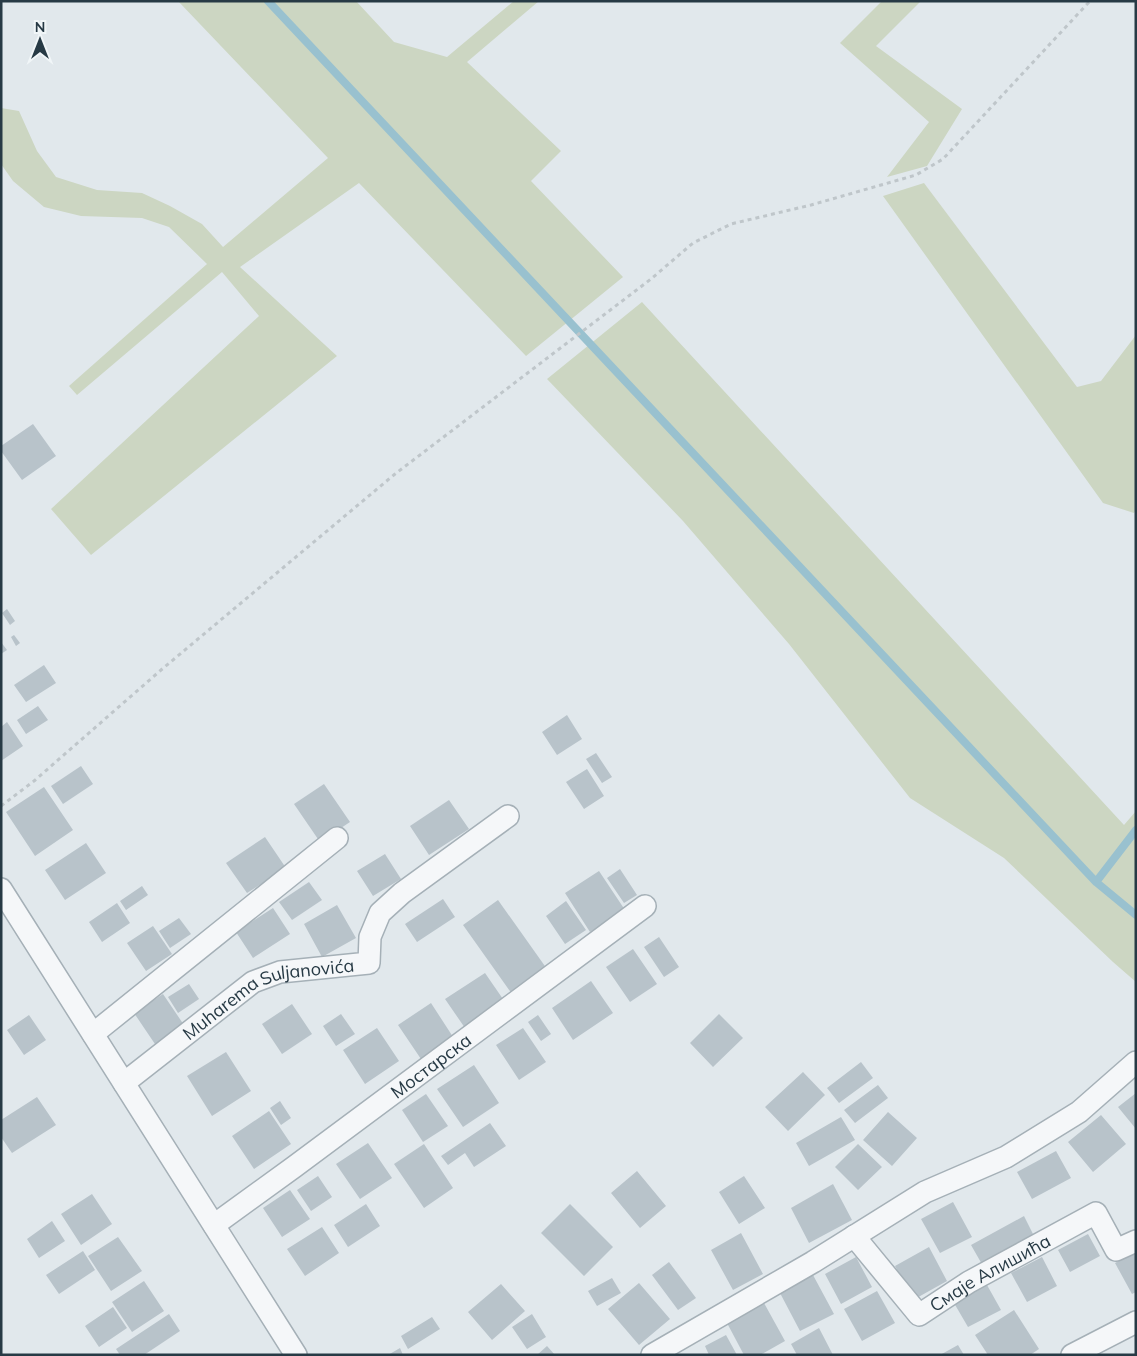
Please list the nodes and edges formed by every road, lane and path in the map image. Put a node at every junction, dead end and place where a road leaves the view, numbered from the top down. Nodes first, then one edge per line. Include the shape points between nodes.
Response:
1 (1090, 1) edge
2 (1, 806) edge
3 (508, 816) dead end
4 (337, 838) dead end
5 (1, 889) edge
6 (645, 906) dead end
7 (93, 1034) junction
8 (1136, 1062) edge
9 (124, 1083) junction
10 (214, 1225) junction
11 (854, 1236) junction
12 (1136, 1241) edge
13 (1136, 1322) edge
14 (296, 1355) edge
15 (652, 1355) edge
16 (1072, 1355) edge

1 - 2 path via 943,159 916,176 730,224 693,243 395,474 34,782
3 - 9 street, Muharema Suljanovića via 402,893 380,913 370,937 369,963 280,972 253,982
4 - 7 street
5 - 7 street
6 - 10 street, Мостарска
7 - 9 street
8 - 11 street via 1080,1112 1006,1157 925,1192
9 - 10 street
10 - 14 street
11 - 12 street, Смаје Алишића via 919,1315 969,1282 1096,1213 1116,1250
11 - 15 street
13 - 16 street

